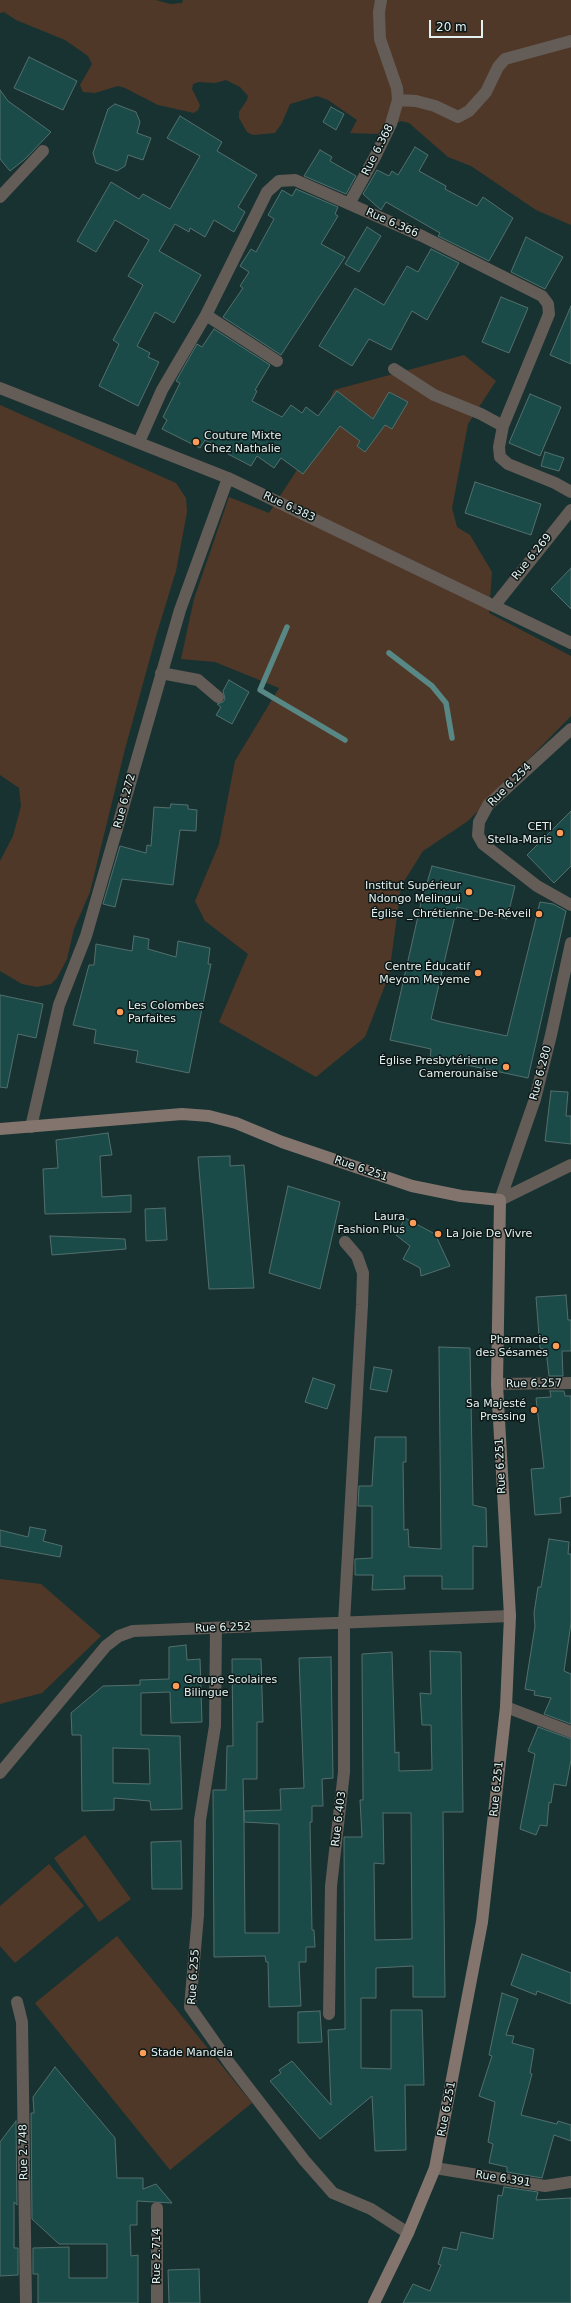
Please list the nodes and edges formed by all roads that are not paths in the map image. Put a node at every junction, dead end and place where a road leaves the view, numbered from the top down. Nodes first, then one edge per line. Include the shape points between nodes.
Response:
1 (381, 0) edge
2 (571, 41) edge
3 (398, 100) junction
4 (43, 151) dead end
5 (0, 197) edge
6 (348, 204) junction
7 (206, 315) junction
8 (277, 362) dead end
9 (394, 369) dead end
10 (0, 388) edge
11 (503, 426) junction
12 (139, 442) junction
13 (228, 478) junction
14 (571, 492) edge
15 (571, 510) edge
16 (496, 605) junction
17 (571, 642) edge
18 (161, 673) junction
19 (218, 697) dead end
20 (571, 729) edge
21 (571, 905) edge
22 (571, 943) edge
23 (31, 1127) junction
24 (0, 1129) edge
25 (571, 1165) edge
26 (500, 1200) junction
27 (345, 1242) dead end
28 (571, 1383) edge
29 (497, 1384) junction
30 (510, 1616) junction
31 (344, 1623) junction
32 (216, 1628) junction
33 (506, 1707) junction
34 (571, 1732) edge
35 (0, 1772) edge
36 (17, 2002) dead end
37 (328, 2014) dead end
38 (435, 2168) junction
39 (571, 2182) edge
40 (157, 2208) dead end
41 (408, 2233) junction
42 (377, 2302) edge
43 (26, 2303) edge
44 (157, 2303) edge

1 - 3 street, Rue 6.368 via 380,39 398,88
2 - 3 street via 506,59 498,67 482,97 470,111 458,117 435,106
3 - 6 street, Rue 6.368 via 391,124
4 - 5 street
6 - 7 street, Rue 6.366 via 295,180 279,181 267,192
6 - 11 street, Rue 6.366 via 513,281 542,296 548,304 549,314
7 - 8 street
7 - 12 street, Rue 6.366 via 162,390
9 - 11 street via 434,395
10 - 12 street, Rue 6.383
11 - 14 street, Rue 6.366 via 500,457 508,464
12 - 13 street, Rue 6.383
13 - 16 street, Rue 6.383
13 - 18 street, Rue 6.272 via 180,610
15 - 16 street, Rue 6.269
16 - 17 street, Rue 6.383
18 - 19 street via 198,680
18 - 23 street, Rue 6.272 via 86,936 60,1006
20 - 21 street, Rue 6.254 via 488,805 479,822 478,835 483,844 537,886
22 - 26 street, Rue 6.280 via 535,1099
23 - 24 main road, Rue 6.251
23 - 26 main road, Rue 6.251 via 182,1114 209,1116 236,1123 282,1142 412,1186 462,1196
25 - 26 street
26 - 29 main road, Rue 6.251
27 - 31 street, Rue 6.403 via 357,1256 363,1273
28 - 29 street, Rue 6.257
29 - 30 main road, Rue 6.251
30 - 31 street, Rue 6.252
30 - 33 main road, Rue 6.251
31 - 32 street, Rue 6.252
31 - 37 street, Rue 6.403 via 344,1772 331,1886
32 - 35 street, Rue 6.252 via 133,1631 119,1636 106,1646
32 - 41 street, Rue 6.255 via 215,1726 200,1820 198,1915 190,2007 253,2094 333,2193 371,2210
33 - 34 street
33 - 38 main road, Rue 6.251 via 482,1922
36 - 43 street, Rue 2.748 via 22,2022
38 - 39 street, Rue 6.391 via 545,2186
38 - 41 main road, Rue 6.251
40 - 44 street, Rue 2.714
41 - 42 main road

